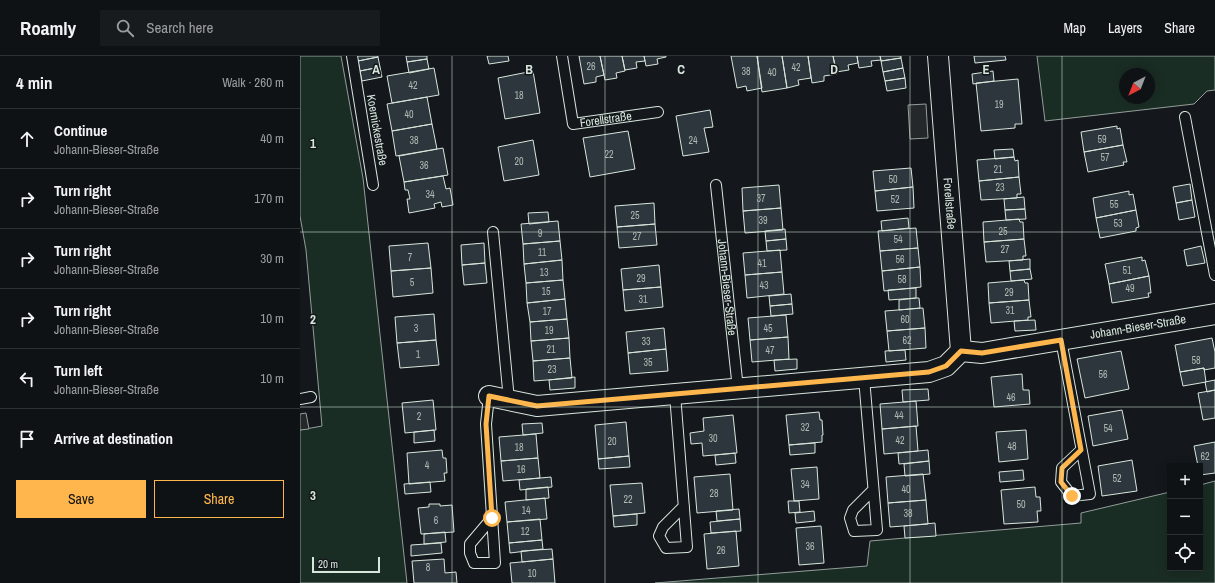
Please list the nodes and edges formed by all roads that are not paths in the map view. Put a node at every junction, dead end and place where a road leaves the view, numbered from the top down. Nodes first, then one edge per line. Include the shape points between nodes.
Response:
1 (352, 56) edge
2 (562, 56) edge
3 (938, 56) edge
4 (658, 112) dead end
5 (1185, 117) dead end
6 (373, 185) dead end
7 (716, 186) dead end
8 (493, 232) dead end
9 (1215, 275) edge
10 (1215, 314) edge
11 (1061, 340) junction
12 (961, 351) junction
13 (864, 378) junction
14 (738, 389) junction
15 (675, 394) junction
16 (489, 396) joint
17 (310, 397) dead end
18 (300, 399) edge
19 (509, 400) junction
20 (1081, 450) dead end
21 (873, 490) dead end
22 (684, 506) dead end
23 (492, 518) dead end

1 - 6 lane, Koernickestraße
2 - 4 lane, Forellstraße via 573,124
3 - 12 street, Forellstraße
5 - 9 lane
7 - 14 lane, Johann-Bieser-Straße
8 - 19 lane
10 - 11 street, Johann-Bieser-Straße
11 - 12 street, Johann-Bieser-Straße via 982,353
11 - 20 lane
12 - 13 street via 946,366 929,372
13 - 14 street
13 - 21 lane
14 - 15 street
15 - 19 street via 537,406
15 - 22 lane
16 - 19 street
16 - 23 lane via 486,424
17 - 18 lane

